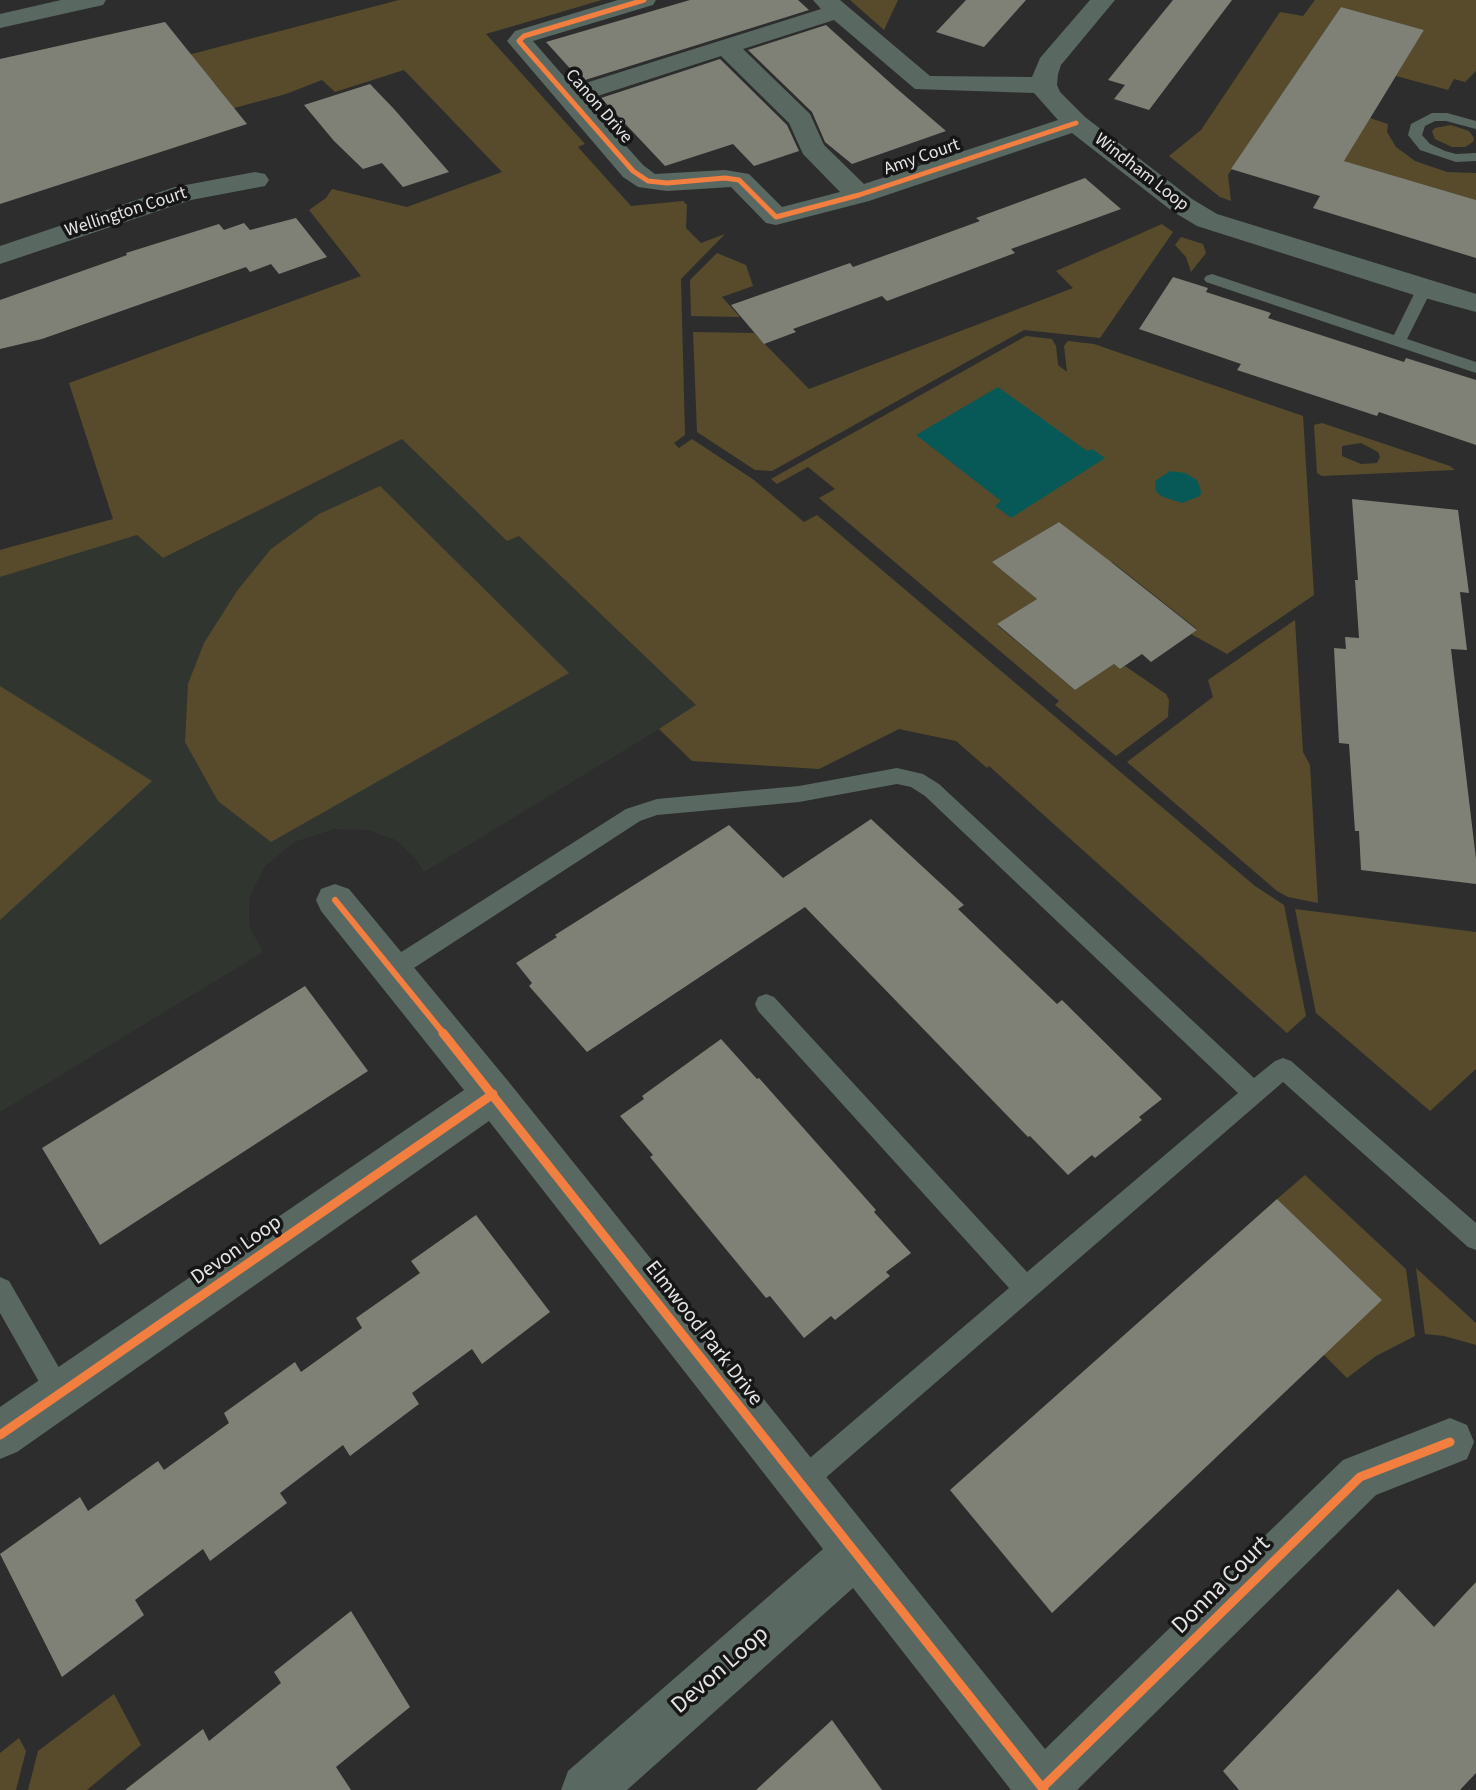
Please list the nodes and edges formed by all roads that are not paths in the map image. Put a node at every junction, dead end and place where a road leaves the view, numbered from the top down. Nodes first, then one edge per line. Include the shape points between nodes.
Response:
1 (94, 0) edge
2 (644, 0) edge
3 (1103, 0) edge
4 (831, 6) edge
5 (0, 21) edge
6 (726, 47) junction
7 (1045, 85) junction
8 (568, 97) junction
9 (1076, 123) junction
10 (1476, 125) edge
11 (1476, 157) edge
12 (255, 180) dead end
13 (859, 195) junction
14 (776, 217) joint
15 (0, 255) edge
16 (1212, 279) dead end
17 (1423, 289) junction
18 (1476, 303) edge
19 (1398, 342) junction
20 (1476, 368) edge
21 (335, 900) dead end
22 (392, 970) junction
23 (766, 1004) dead end
24 (1253, 1092) junction
25 (493, 1094) junction
26 (1476, 1240) edge
27 (0, 1289) edge
28 (1026, 1289) junction
29 (60, 1394) junction
30 (0, 1436) edge
31 (1463, 1442) edge
32 (799, 1484) junction
33 (856, 1553) junction
34 (1043, 1789) edge
35 (587, 1790) edge

1 - 5 street
2 - 8 street, Canon Drive via 519,39
3 - 7 street via 1049,63
4 - 6 street, Canon Drive
4 - 7 street, Canon Drive via 924,84
6 - 8 street, Canon Drive
6 - 13 street via 801,120 812,148
7 - 9 street, Windham Loop via 1048,95
8 - 14 street, Canon Drive via 640,177 657,183 739,180
9 - 13 street, Amy Court
9 - 17 street, Windham Loop via 1207,220
10 - 11 lane via 1432,117 1415,130 1419,141 1432,150 1456,158
12 - 15 street, Wellington Court via 185,193
13 - 14 street, Amy Court
16 - 19 lane
17 - 18 street, Windham Loop
17 - 19 lane
19 - 20 lane
21 - 22 street, Elmwood Park Drive
22 - 24 lane via 633,815 657,807 799,794 897,776 932,790
22 - 25 street, Elmwood Park Drive
23 - 28 lane
24 - 26 lane via 1283,1068
24 - 28 lane
25 - 29 street, Devon Loop
25 - 32 street, Elmwood Park Drive
27 - 29 lane
28 - 32 lane
29 - 30 street, Devon Loop
31 - 34 street, Donna Court via 1360,1477
32 - 33 street, Elmwood Park Drive
33 - 34 street, Elmwood Park Drive
33 - 35 street, Devon Loop

